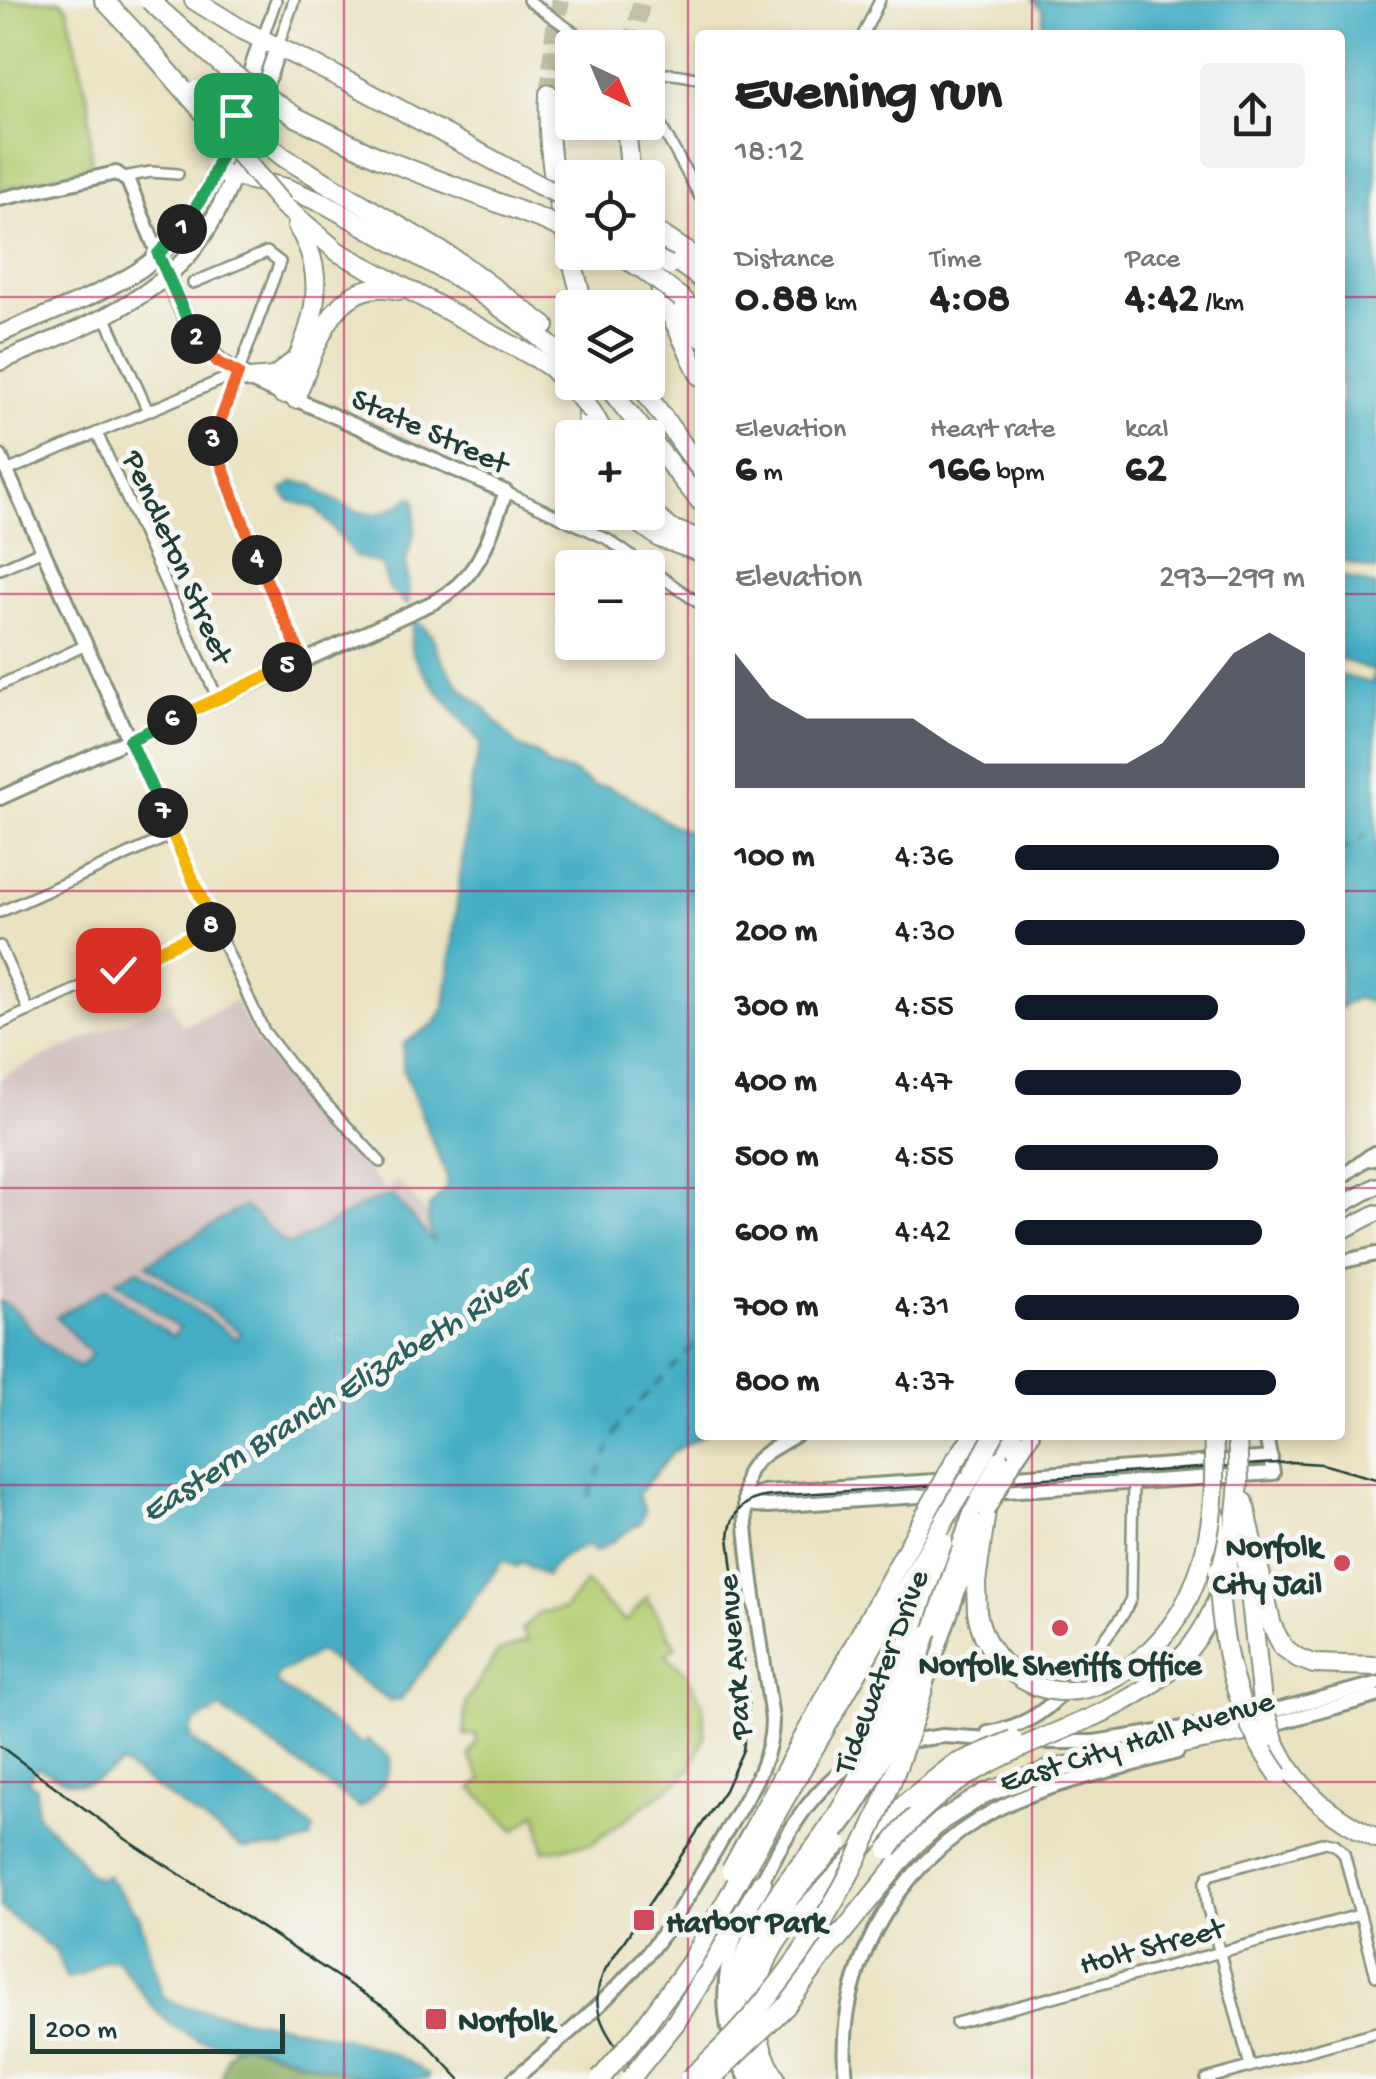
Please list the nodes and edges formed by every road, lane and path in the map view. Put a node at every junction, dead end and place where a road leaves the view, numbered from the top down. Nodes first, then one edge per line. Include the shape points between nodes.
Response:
1 (104, 0) edge
2 (149, 0) edge
3 (194, 0) edge
4 (276, 0) edge
5 (294, 0) edge
6 (528, 0) edge
7 (880, 0) edge
8 (570, 30) edge
9 (866, 30) edge
10 (137, 34) junction
11 (270, 43) junction
12 (665, 74) edge
13 (695, 78) edge
14 (549, 94) tunnel mouth
15 (665, 133) edge
16 (178, 174) dead end
17 (224, 175) junction
18 (124, 176) junction
19 (555, 188) edge
20 (695, 188) edge
21 (555, 195) edge
22 (0, 200) edge
23 (283, 205) junction
24 (555, 224) edge
25 (665, 243) edge
26 (158, 254) junction
27 (695, 258) edge
28 (666, 259) edge
29 (652, 270) edge
30 (657, 270) edge
31 (664, 270) edge
32 (167, 276) junction
33 (695, 278) edge
34 (193, 283) dead end
35 (419, 294) junction
36 (695, 311) edge
37 (105, 316) junction
38 (695, 331) edge
39 (0, 334) edge
40 (555, 338) edge
41 (555, 350) edge
42 (300, 353) junction
43 (0, 362) edge
44 (695, 365) edge
45 (555, 369) edge
46 (243, 376) junction
47 (288, 396) junction
48 (604, 400) edge
49 (618, 400) edge
50 (651, 400) edge
51 (148, 412) junction
52 (626, 420) edge
53 (633, 420) edge
54 (97, 433) junction
55 (0, 456) edge
56 (665, 459) edge
57 (695, 461) edge
58 (7, 472) junction
59 (506, 492) junction
60 (695, 496) edge
61 (665, 524) edge
62 (649, 530) edge
63 (695, 537) edge
64 (43, 550) junction
65 (623, 550) edge
66 (695, 550) edge
67 (0, 570) edge
68 (665, 579) edge
69 (695, 600) edge
70 (86, 646) junction
71 (303, 660) junction
72 (0, 685) edge
73 (218, 699) junction
74 (130, 740) junction
75 (0, 798) edge
76 (172, 835) junction
77 (0, 912) edge
78 (214, 926) junction
79 (0, 946) edge
80 (28, 1011) junction
81 (0, 1024) edge
82 (1374, 1156) edge
83 (380, 1162) dead end
84 (1345, 1175) edge
85 (1376, 1186) edge
86 (1345, 1203) edge
87 (1376, 1213) edge
88 (1345, 1229) edge
89 (1376, 1254) edge
90 (1345, 1261) edge
91 (789, 1440) edge
92 (970, 1440) edge
93 (991, 1440) edge
94 (1014, 1440) edge
95 (1025, 1440) edge
96 (1213, 1440) edge
97 (1238, 1440) edge
98 (1267, 1440) edge
99 (1008, 1457) junction
100 (1132, 1475) junction
101 (968, 1480) junction
102 (1240, 1481) junction
103 (1215, 1484) junction
104 (745, 1501) junction
105 (979, 1512) junction
106 (935, 1634) junction
107 (1376, 1666) edge
108 (1076, 1678) joint
109 (1376, 1684) edge
110 (924, 1686) junction
111 (1376, 1696) edge
112 (1095, 1716) junction
113 (1250, 1731) junction
114 (968, 1737) junction
115 (1376, 1838) edge
116 (1376, 1851) edge
117 (799, 1876) junction
118 (770, 1888) junction
119 (1359, 1915) junction
120 (834, 1943) junction
121 (1218, 1952) junction
122 (1376, 1976) edge
123 (650, 2020) junction
124 (956, 2024) dead end
125 (755, 2027) junction
126 (1376, 2032) edge
127 (1250, 2066) junction
128 (514, 2079) edge
129 (600, 2079) edge
130 (630, 2079) edge
131 (689, 2079) edge
132 (710, 2079) edge
133 (747, 2079) edge
134 (757, 2079) edge
135 (776, 2079) edge
136 (846, 2079) edge
137 (1206, 2079) edge

1 - 10 highway
2 - 24 highway, bridge via 217,62 296,117 380,158
3 - 11 highway
4 - 11 street
5 - 11 street
6 - 8 street
7 - 9 street
10 - 23 highway, bridge
10 - 40 highway, bridge via 205,99 285,158 484,278
11 - 17 main road
11 - 19 highway
12 - 13 street
14 - 21 highway
15 - 20 street
16 - 18 street
17 - 26 main road
17 - 32 main road via 198,243
17 - 41 highway via 286,188 346,215 465,282
18 - 22 main road via 109,172
18 - 26 main road
23 - 35 highway via 338,252
23 - 42 highway via 307,244 316,275 316,305
25 - 27 highway
26 - 32 main road, State Street
26 - 39 main road via 128,278
28 - 33 highway
29 - 36 highway, bridge
30 - 44 highway
31 - 38 highway
32 - 37 main road
32 - 46 main road, State Street via 198,342
34 - 46 street via 267,252 281,266
35 - 45 highway
35 - 47 highway via 374,286 342,302
37 - 43 main road
37 - 51 street
42 - 46 highway via 274,377
42 - 47 highway
46 - 47 main road, State Street
46 - 51 street
46 - 71 street via 214,432 214,447
47 - 59 main road, State Street
48 - 52 highway
49 - 53 highway
50 - 57 highway
51 - 54 street
54 - 58 street
54 - 73 street, Pendleton Street
55 - 58 main road
56 - 60 highway
58 - 64 main road
59 - 65 street, State Street
59 - 71 main road via 472,574 455,589
61 - 63 highway
62 - 66 highway
64 - 67 street
64 - 70 main road
68 - 69 street, State Street
70 - 72 street
70 - 74 main road
71 - 73 main road
73 - 74 main road
74 - 75 main road
74 - 76 street
76 - 77 street
76 - 78 street
78 - 80 street
78 - 83 street via 264,1031
79 - 80 street
80 - 81 street
82 - 84 main road
85 - 86 main road
87 - 88 main road
89 - 90 main road
91 - 104 main road via 752,1466
92 - 123 highway, bridge
93 - 101 highway, bridge
94 - 99 main road
95 - 99 main road
96 - 103 highway, bridge
97 - 102 highway, bridge
98 - 100 main road via 1272,1465
99 - 105 main road, Tidewater Drive, bridge
100 - 104 main road via 763,1492
100 - 108 street via 1131,1598
101 - 117 highway, bridge via 864,1768
101 - 123 highway, bridge via 691,1962
102 - 107 highway via 1280,1643 1308,1662
102 - 112 highway via 1233,1549 1204,1628 1145,1690
102 - 115 highway, bridge via 1254,1653 1272,1737 1311,1796
103 - 105 highway, bridge via 1205,1549 1184,1605 1157,1643 1114,1678 1070,1691 1027,1682 991,1650 977,1612
103 - 116 highway, bridge via 1218,1592 1244,1714 1279,1775 1320,1817
104 - 128 main road, Park Avenue via 772,1720 763,1767 655,1944 602,2002
105 - 106 main road, Tidewater Drive
106 - 110 main road, Tidewater Drive
106 - 117 main road, Tidewater Drive, bridge via 873,1782
108 - 114 main road via 1029,1722
109 - 114 main road, East City Hall Avenue via 1242,1720 1094,1742
110 - 117 main road, Tidewater Drive, bridge via 868,1808
110 - 131 highway, bridge via 890,1793 833,1907 770,1996
111 - 113 main road, East City Hall Avenue
112 - 120 highway, bridge via 955,1781 888,1850
112 - 125 highway, bridge via 977,1754 909,1800 774,1946 759,1984
113 - 120 highway via 1051,1769 985,1794 912,1847
113 - 136 main road, East City Hall Avenue via 1018,1800 942,1846 900,1891 861,1960 846,2014
114 - 118 main road, East City Hall Avenue via 902,1741 845,1768 809,1804
117 - 118 highway
117 - 125 main road, Tidewater Drive via 758,1952 751,1988
118 - 130 highway, bridge
118 - 133 main road, East City Hall Avenue via 734,1940 726,1984 730,2036
118 - 134 highway via 740,1978 742,2031
119 - 121 street, Holt Street
119 - 121 street via 1340,1847 1311,1846 1206,1879
119 - 122 street
120 - 132 highway, bridge via 786,2006
121 - 124 street, Holt Street
121 - 127 street
123 - 129 highway, bridge
125 - 135 highway, Tidewater Drive
126 - 127 street
127 - 137 street

